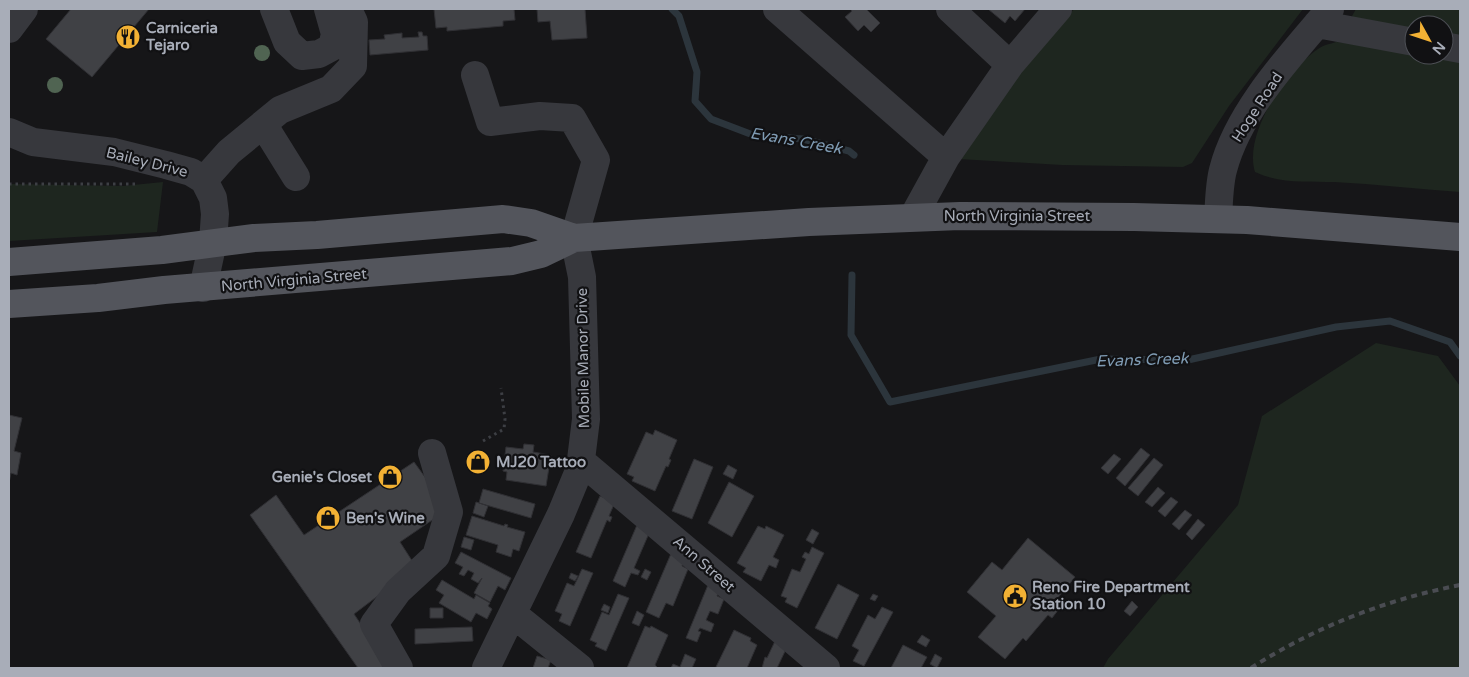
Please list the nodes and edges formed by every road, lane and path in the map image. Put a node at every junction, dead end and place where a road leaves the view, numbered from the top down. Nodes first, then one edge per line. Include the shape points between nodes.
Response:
1 (24, 9) edge
2 (274, 9) edge
3 (328, 9) edge
4 (348, 9) edge
5 (777, 9) edge
6 (950, 9) edge
7 (1058, 9) edge
8 (1323, 17) edge
9 (9, 29) edge
10 (1404, 39) edge
11 (1010, 65) junction
12 (474, 75) dead end
13 (263, 124) junction
14 (9, 132) edge
15 (946, 157) junction
16 (296, 177) dead end
17 (204, 180) junction
18 (9, 184) edge
19 (143, 184) dead end
20 (913, 217) junction
21 (1218, 219) junction
22 (1460, 237) edge
23 (574, 238) junction
24 (213, 242) junction
25 (9, 262) edge
26 (203, 288) junction
27 (9, 304) edge
28 (501, 388) dead end
29 (484, 441) dead end
30 (432, 453) dead end
31 (581, 461) junction
32 (513, 614) junction
33 (399, 668) edge
34 (486, 668) edge
35 (580, 668) edge
36 (826, 668) edge

1 - 9 street
2 - 3 street via 287,42 302,56 319,54 332,47 335,34
4 - 13 street via 354,22 353,66 331,89 280,110
5 - 15 street
6 - 11 street
7 - 11 street
8 - 10 street
8 - 21 street, Hoge Road via 1261,96 1229,150 1222,172
11 - 15 street
12 - 23 street via 490,122 540,116 572,118 596,160
13 - 16 street
13 - 17 street via 229,152
14 - 17 street, Bailey Drive via 33,142 114,152 148,160 191,172
15 - 20 street
17 - 24 street, Bailey Drive via 214,206
18 - 19 path
20 - 21 main road, North Virginia Street
20 - 23 main road, North Virginia Street
21 - 22 main road, North Virginia Street
23 - 24 main road, North Virginia Street via 531,223 503,219
23 - 26 main road, North Virginia Street via 541,254 512,261
23 - 31 street, Mobile Manor Drive via 582,277 586,419
24 - 25 main road, North Virginia Street via 162,250
24 - 26 street, Bailey Drive
26 - 27 main road, North Virginia Street
28 - 29 path via 504,428
30 - 33 street via 449,512 436,556 398,591 374,624
31 - 32 street, Mobile Manor Drive via 561,514
31 - 36 street, Ann Street
32 - 34 street, Mobile Manor Drive
32 - 35 street

